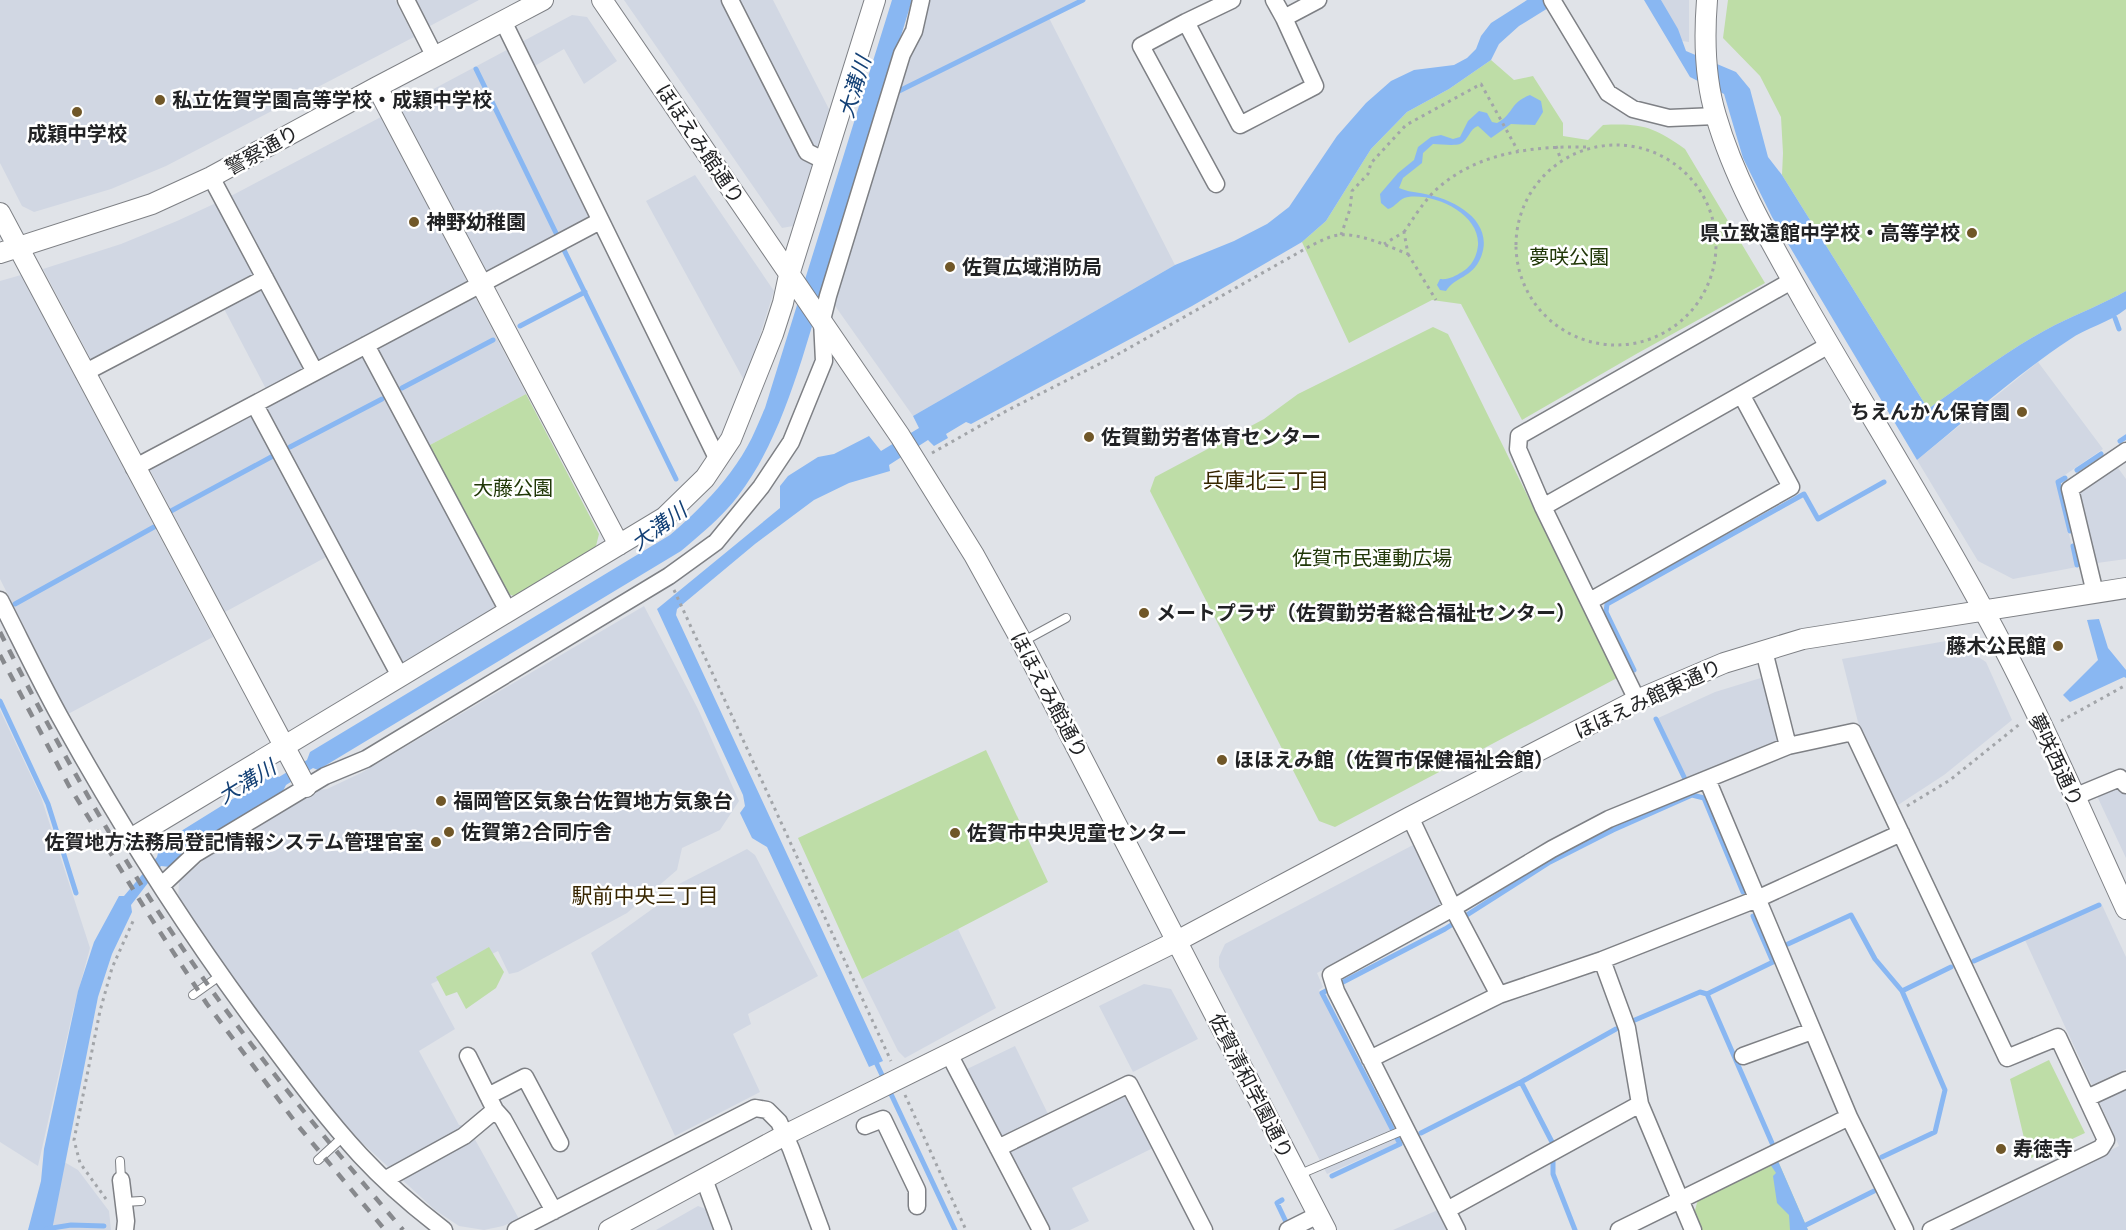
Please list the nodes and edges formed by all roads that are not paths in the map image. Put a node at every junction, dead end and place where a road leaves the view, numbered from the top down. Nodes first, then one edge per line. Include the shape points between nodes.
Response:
1 (406, 0) edge
2 (543, 0) edge
3 (602, 0) edge
4 (730, 0) edge
5 (875, 0) edge
6 (921, 0) edge
7 (1232, 0) edge
8 (1274, 0) edge
9 (1318, 0) edge
10 (1552, 0) edge
11 (1707, 0) edge
12 (1284, 18) junction
13 (503, 21) junction
14 (1185, 22) junction
15 (435, 57) junction
16 (377, 87) junction
17 (1716, 116) junction
18 (825, 161) junction
19 (212, 177) junction
20 (1216, 184) dead end
21 (0, 213) edge
22 (600, 220) junction
23 (9, 250) edge
24 (265, 278) junction
25 (1792, 280) junction
26 (794, 281) junction
27 (481, 284) junction
28 (820, 317) junction
29 (366, 345) junction
30 (1829, 345) junction
31 (315, 372) junction
32 (84, 373) junction
33 (1742, 396) junction
34 (255, 405) junction
35 (2126, 451) edge
36 (718, 460) junction
37 (134, 468) junction
38 (1544, 507) junction
39 (619, 545) junction
40 (2126, 588) edge
41 (2095, 593) junction
42 (0, 600) edge
43 (1590, 600) junction
44 (508, 611) junction
45 (1985, 611) junction
46 (1066, 618) dead end
47 (1022, 642) junction
48 (1764, 651) junction
49 (400, 676) junction
50 (1637, 700) junction
51 (1788, 746) junction
52 (288, 755) junction
53 (1707, 779) junction
54 (304, 784) junction
55 (2126, 785) edge
56 (2074, 797) junction
57 (1410, 817) junction
58 (1901, 833) junction
59 (132, 838) junction
60 (161, 886) junction
61 (1756, 899) junction
62 (2126, 909) edge
63 (1457, 915) junction
64 (1177, 941) junction
65 (1602, 960) junction
66 (221, 975) junction
67 (193, 995) dead end
68 (1499, 995) junction
69 (1812, 1031) junction
70 (949, 1054) junction
71 (468, 1056) dead end
72 (1743, 1056) dead end
73 (1371, 1059) junction
74 (2126, 1080) edge
75 (873, 1092) junction
76 (2086, 1098) junction
77 (492, 1103) junction
78 (1640, 1104) junction
79 (1849, 1117) junction
80 (883, 1119) junction
81 (865, 1126) dead end
82 (1399, 1132) junction
83 (785, 1135) junction
84 (344, 1136) junction
85 (560, 1143) dead end
86 (998, 1148) junction
87 (318, 1160) dead end
88 (120, 1161) dead end
89 (1298, 1176) junction
90 (386, 1179) junction
91 (704, 1179) junction
92 (121, 1180) joint
93 (1680, 1199) junction
94 (141, 1201) dead end
95 (118, 1205) junction
96 (917, 1206) dead end
97 (1447, 1210) junction
98 (554, 1211) junction
99 (1322, 1223) edge
100 (1291, 1228) edge
101 (125, 1230) edge
102 (444, 1230) edge
103 (516, 1230) edge
104 (609, 1230) edge
105 (723, 1230) edge
106 (821, 1230) edge
107 (1041, 1230) edge
108 (1204, 1230) edge
109 (1457, 1230) edge
110 (1619, 1230) edge
111 (1692, 1230) edge
112 (1905, 1230) edge
113 (1931, 1230) edge

1 - 15 street
2 - 13 street, 警察通り
3 - 26 street, ほほえみ館通り
4 - 18 street via 807,152
5 - 18 street
6 - 28 street
7 - 14 street
8 - 12 street
9 - 12 street
10 - 17 street via 1608,93 1633,109 1669,118
11 - 17 street, 夢咲西通り via 1710,93
12 - 14 street via 1315,86 1240,125
13 - 15 street, 警察通り
13 - 22 street
14 - 20 street via 1141,46
15 - 16 street, 警察通り
16 - 19 street, 警察通り
16 - 27 street
17 - 25 street, 夢咲西通り via 1740,180
18 - 26 street
19 - 23 street, 警察通り via 152,204
19 - 24 street
21 - 23 street
22 - 27 street
22 - 36 street
23 - 32 street
24 - 31 street
24 - 32 street
25 - 30 street, 夢咲西通り
25 - 38 street via 1519,436 1518,449
26 - 28 street, ほほえみ館通り
26 - 36 street via 731,439
27 - 29 street
27 - 39 street
28 - 47 street, ほほえみ館通り via 912,454
28 - 54 street via 824,361 791,442 716,542 669,576 366,759
29 - 31 street
29 - 44 street
30 - 33 street
30 - 45 street, 夢咲西通り
31 - 34 street
32 - 37 street
33 - 38 street
33 - 43 street via 1791,487
34 - 37 street
34 - 49 street
35 - 41 street via 2070,489
36 - 39 street via 665,517
37 - 52 street
38 - 43 street
39 - 44 street
40 - 41 street, ほほえみ館東通り
41 - 45 street, ほほえみ館東通り
42 - 59 street via 60,717
43 - 50 street
44 - 49 street
45 - 48 street, ほほえみ館東通り via 1803,639
45 - 56 street, 夢咲西通り
46 - 47 lane
47 - 64 street, ほほえみ館通り
48 - 50 street, ほほえみ館東通り via 1724,663
48 - 51 street
49 - 52 street
50 - 57 street, ほほえみ館東通り
51 - 53 street
51 - 58 street via 1853,732
52 - 54 street
52 - 59 street
53 - 61 street
53 - 63 street via 1609,819 1552,849
54 - 60 street via 195,854
55 - 56 street via 2120,778
56 - 62 street, 夢咲西通り
57 - 63 street
57 - 64 street, ほほえみ館東通り
58 - 61 street
58 - 76 street via 2007,1058 2058,1037
59 - 60 street
60 - 66 street
61 - 65 street
61 - 69 street
63 - 68 street
63 - 73 street via 1331,975
64 - 70 street, ほほえみ館東通り
64 - 89 street, 佐賀清和学園通り
65 - 68 street
65 - 78 street via 1627,1028
66 - 67 lane
66 - 84 street
68 - 73 street
69 - 72 street
69 - 79 street
70 - 75 street, ほほえみ館東通り
70 - 86 street
71 - 77 street
73 - 82 street
74 - 76 street
75 - 80 street
75 - 83 street, ほほえみ館東通り
76 - 113 street via 2106,1140 2101,1148
77 - 85 street via 525,1077
77 - 90 street via 464,1136
77 - 98 street
78 - 93 street
78 - 97 street
79 - 93 street
79 - 112 street
80 - 81 street
80 - 96 street via 917,1190
82 - 89 lane
82 - 97 street
83 - 91 street, ほほえみ館東通り
83 - 98 street via 767,1110 755,1108
83 - 106 street
84 - 87 lane
84 - 90 street
86 - 107 street
86 - 108 street via 1129,1084
88 - 92 lane
89 - 99 street, 佐賀清和学園通り
90 - 102 street
91 - 104 street, ほほえみ館東通り
91 - 105 street
92 - 95 street
93 - 110 street
93 - 111 street
94 - 95 lane
95 - 101 street
97 - 109 street
98 - 103 street
99 - 100 street

